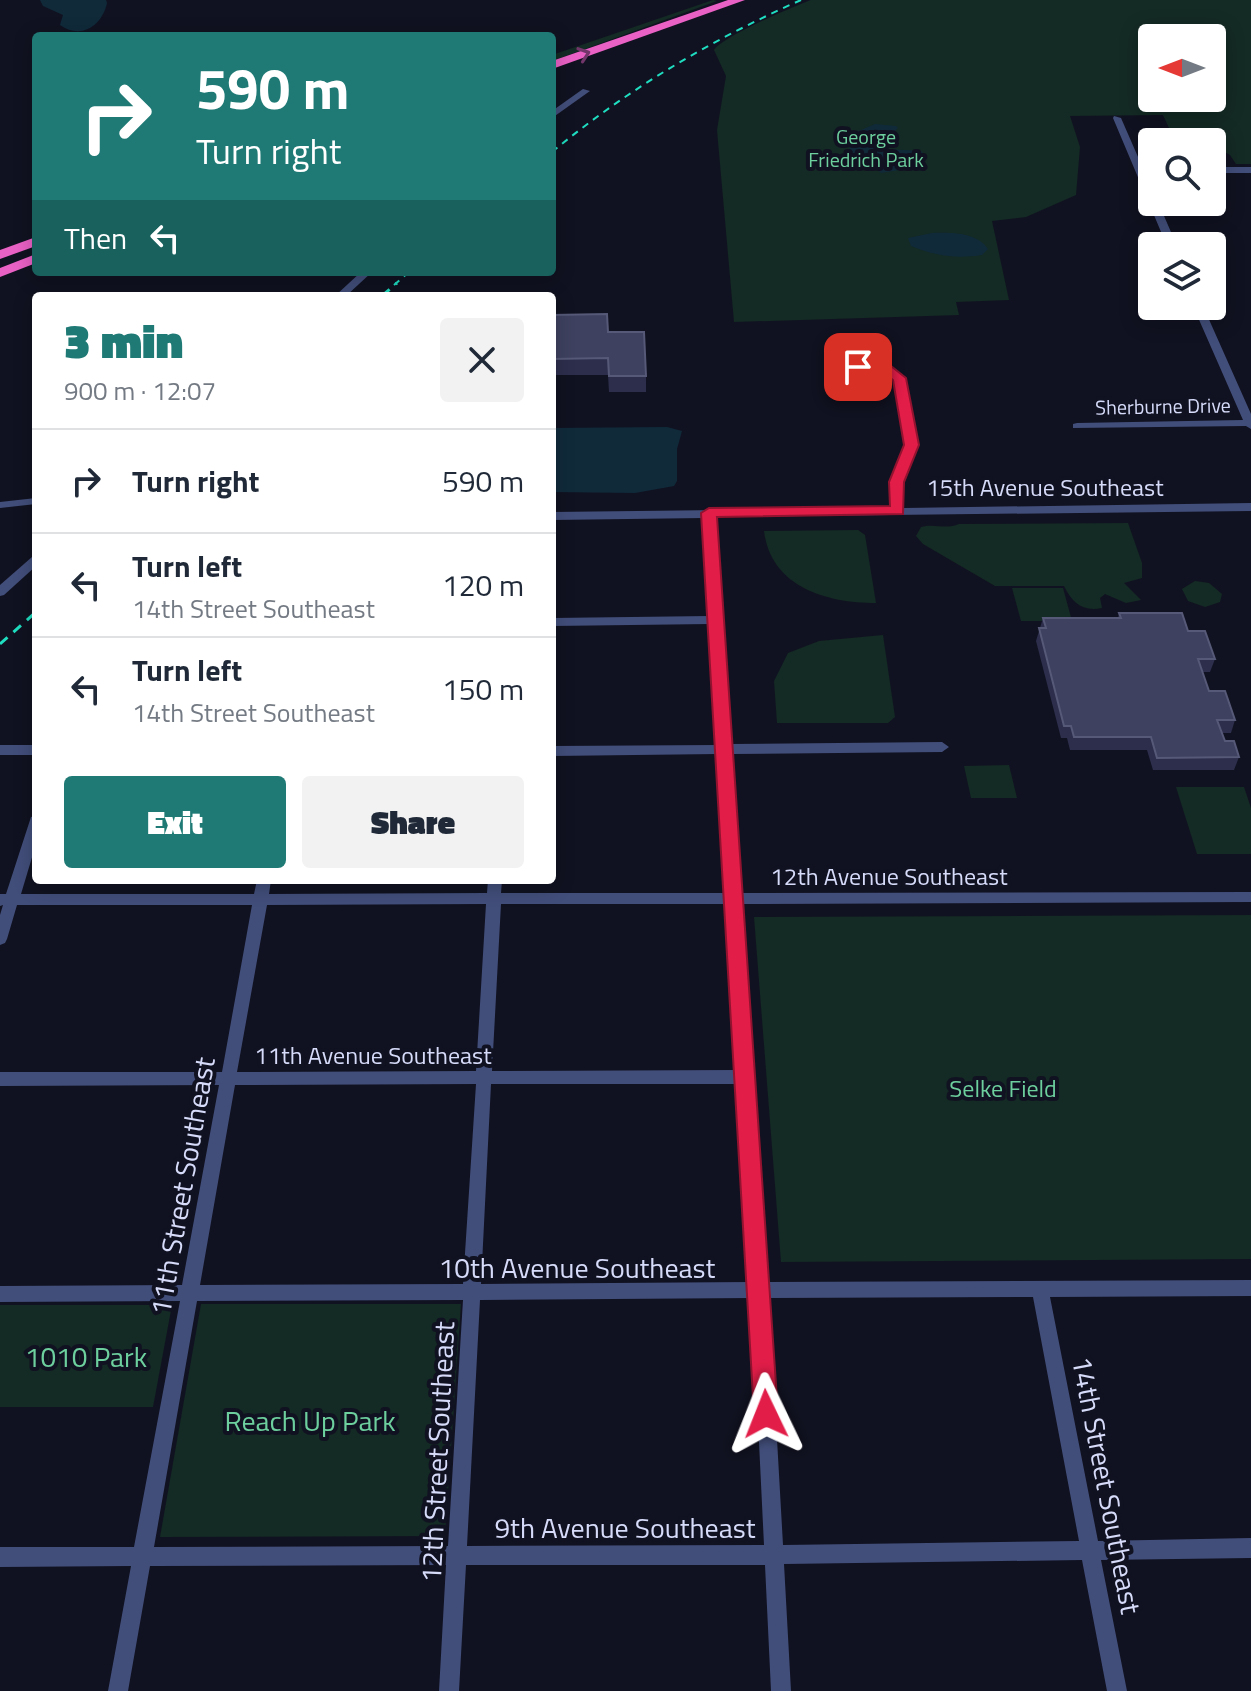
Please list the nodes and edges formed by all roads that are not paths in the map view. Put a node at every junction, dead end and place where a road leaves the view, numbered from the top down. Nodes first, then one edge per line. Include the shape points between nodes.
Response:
1 (703, 0) edge
2 (739, 0) edge
3 (556, 51) edge
4 (556, 64) edge
5 (586, 91) dead end
6 (556, 112) edge
7 (1117, 118) dead end
8 (1138, 169) edge
9 (1226, 170) edge
10 (1251, 170) edge
11 (32, 243) edge
12 (0, 255) edge
13 (32, 260) edge
14 (0, 273) edge
15 (362, 276) edge
16 (344, 292) edge
17 (1205, 320) edge
18 (840, 367) dead end
19 (1246, 401) edge
20 (1250, 424) edge
21 (1077, 426) dead end
22 (32, 501) edge
23 (0, 505) edge
24 (1251, 507) edge
25 (898, 510) junction
26 (709, 513) junction
27 (556, 516) edge
28 (32, 564) edge
29 (0, 592) edge
30 (715, 620) junction
31 (556, 622) edge
32 (942, 747) dead end
33 (724, 749) junction
34 (0, 750) edge
35 (32, 750) edge
36 (556, 751) edge
37 (32, 832) edge
38 (263, 884) edge
39 (495, 884) edge
40 (1251, 897) edge
41 (733, 898) junction
42 (6, 900) edge
43 (494, 901) junction
44 (260, 902) junction
45 (0, 939) edge
46 (746, 1077) junction
47 (0, 1079) edge
48 (484, 1079) junction
49 (228, 1080) junction
50 (1251, 1288) edge
51 (1040, 1290) junction
52 (760, 1292) junction
53 (0, 1294) edge
54 (189, 1294) junction
55 (472, 1294) junction
56 (1251, 1548) edge
57 (1091, 1549) junction
58 (772, 1555) junction
59 (457, 1556) junction
60 (0, 1557) edge
61 (142, 1557) junction
62 (118, 1691) edge
63 (449, 1691) edge
64 (781, 1691) edge
65 (1117, 1691) edge

1 - 3 highway
4 -> 2 highway
5 - 6 street
7 - 8 street
9 - 10 street
11 - 12 highway
13 - 14 highway
15 - 16 street
17 - 19 street
18 - 25 street via 881,367 899,378 911,445 896,482
19 - 20 street
20 - 21 street, Sherburne Drive
22 - 23 street
24 - 25 street, 15th Avenue Southeast
25 - 26 street, 15th Avenue Southeast
26 - 27 street, 15th Avenue Southeast
26 - 30 street
28 - 29 street
30 - 31 street
30 - 33 street
32 - 33 street
33 - 36 street
33 - 41 street
34 - 35 street
37 - 42 street
38 - 44 street, 11th Street Southeast
39 - 43 street, 12th Street Southeast
40 - 41 street, 12th Avenue Southeast
41 - 43 street, 12th Avenue Southeast
41 - 46 street
42 - 44 street, 12th Avenue Southeast
42 - 45 street
43 - 44 street, 12th Avenue Southeast
43 - 48 street, 12th Street Southeast
44 - 49 street, 11th Street Southeast
46 - 48 street, 11th Avenue Southeast
46 - 52 street
47 - 49 street, 11th Avenue Southeast
48 - 49 street, 11th Avenue Southeast
48 - 55 street, 12th Street Southeast
49 - 54 street, 11th Street Southeast
50 - 51 street, 10th Avenue Southeast
51 - 52 street, 10th Avenue Southeast
51 - 57 street, 14th Street Southeast
52 - 55 street, 10th Avenue Southeast
52 - 58 street
53 - 54 street, 10th Avenue Southeast
54 - 55 street, 10th Avenue Southeast
54 - 61 street, 11th Street Southeast
55 - 59 street, 12th Street Southeast
56 - 57 street, 9th Avenue Southeast
57 - 58 street, 9th Avenue Southeast
57 - 65 street, 14th Street Southeast
58 - 59 street, 9th Avenue Southeast
58 - 64 street
59 - 61 street, 9th Avenue Southeast
59 - 63 street, 12th Street Southeast
60 - 61 street, 9th Avenue Southeast
61 - 62 street, 11th Street Southeast

